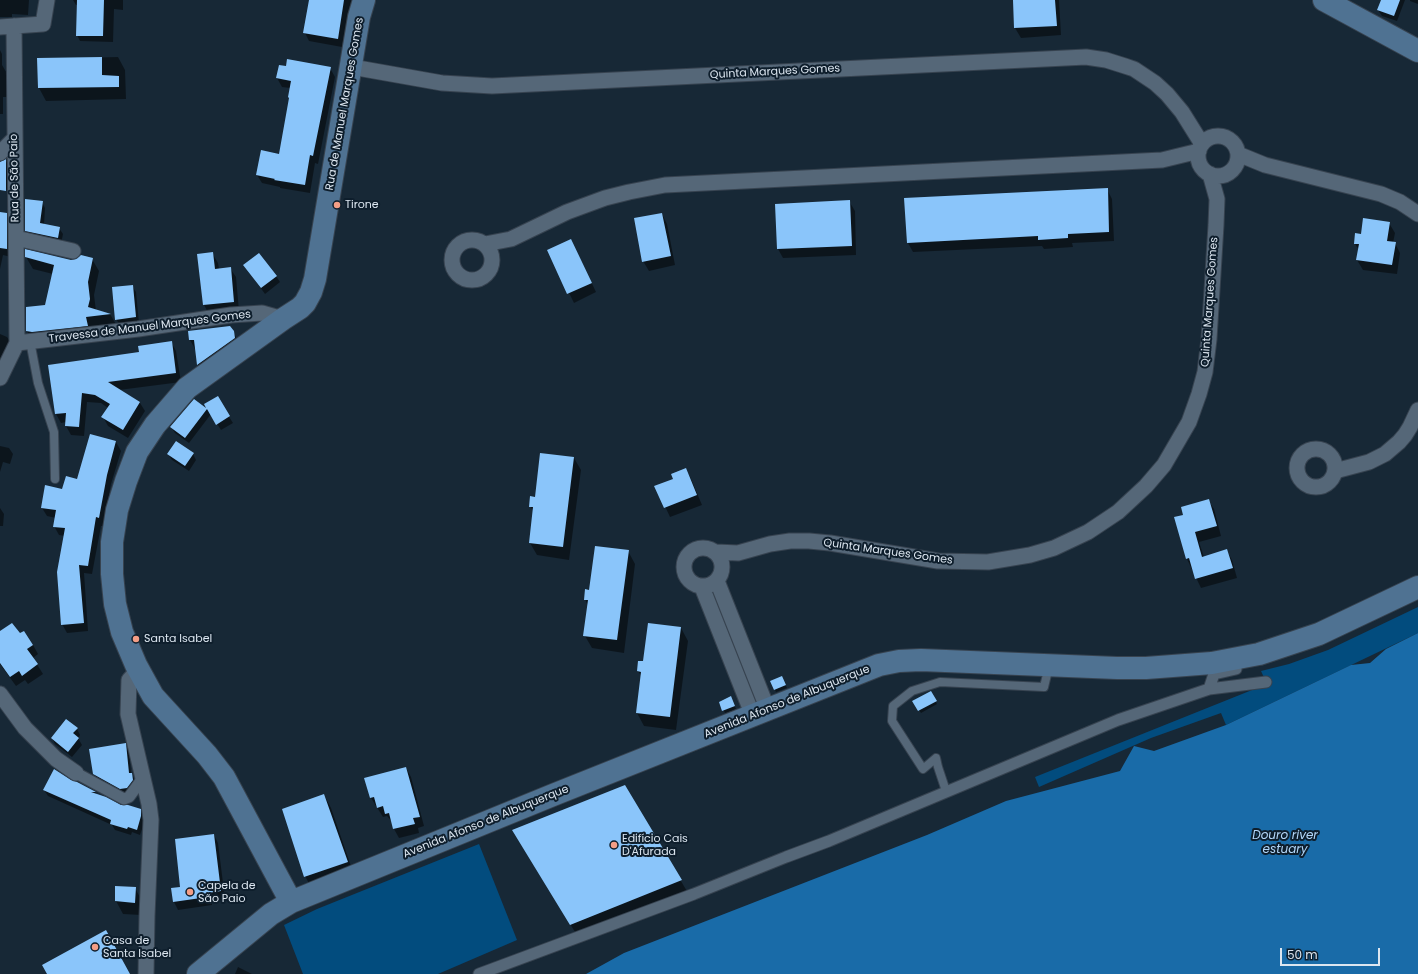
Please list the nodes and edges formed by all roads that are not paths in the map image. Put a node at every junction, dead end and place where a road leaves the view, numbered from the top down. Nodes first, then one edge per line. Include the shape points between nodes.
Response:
1 (47, 0) edge
2 (364, 0) edge
3 (1324, 0) edge
4 (7, 27) edge
5 (1418, 51) edge
6 (352, 67) junction
7 (15, 138) junction
8 (1204, 144) junction
9 (0, 153) edge
10 (1162, 160) junction
11 (1234, 165) junction
12 (1205, 170) junction
13 (1217, 199) junction
14 (1418, 214) edge
15 (16, 238) junction
16 (511, 239) junction
17 (484, 244) junction
18 (73, 251) dead end
19 (492, 259) junction
20 (283, 319) junction
21 (24, 342) junction
22 (0, 378) edge
23 (1418, 410) edge
24 (1335, 472) dead end
25 (55, 480) dead end
26 (716, 552) junction
27 (738, 553) junction
28 (720, 575) junction
29 (702, 587) junction
30 (1418, 587) edge
31 (1274, 659) dead end
32 (1049, 665) junction
33 (138, 670) junction
34 (1266, 682) dead end
35 (1209, 689) junction
36 (0, 694) edge
37 (761, 713) junction
38 (76, 773) joint
39 (143, 778) junction
40 (946, 791) junction
41 (291, 902) junction
42 (146, 974) edge
43 (198, 974) edge
44 (480, 974) edge

1 - 4 street, Rua de São Paio via 43,24
2 - 6 main road, Rua de Manuel Marques Gomes
3 - 5 main road
4 - 7 street, Rua de São Paio
6 - 8 street, Quinta Marques Gomes via 437,82 492,86 1086,56 1134,69 1158,86 1182,112
6 - 20 main road, Rua de Manuel Marques Gomes via 314,286 305,303
7 - 9 street
7 - 15 street, Rua de São Paio
8 - 10 street, Quinta Marques Gomes
8 - 11 street, Quinta Marques Gomes via 1223,137 1228,139 1236,148
8 - 12 street, Quinta Marques Gomes via 1198,156
10 - 12 street, Quinta Marques Gomes
10 - 16 street, Quinta Marques Gomes via 665,185 591,203 554,217
11 - 12 street, Quinta Marques Gomes via 1223,176
11 - 13 street, Quinta Marques Gomes
11 - 14 street, Quinta Marques Gomes via 1265,165 1381,194
12 - 13 street, Quinta Marques Gomes
13 - 27 street, Quinta Marques Gomes via 1210,338 1199,394 1189,422 1164,465 1118,512 1088,532 1054,548 988,562 938,561 809,541 770,544
15 - 18 street
15 - 21 street, Rua de São Paio
16 - 17 street, Quinta Marques Gomes
16 - 19 street, Quinta Marques Gomes
17 - 19 street via 489,249
17 - 19 street, Quinta Marques Gomes via 472,240 460,244 453,254 453,267 461,277 474,280 486,274
20 - 21 street, Travessa de Manuel Marques Gomes via 262,314 231,315
20 - 33 main road, Rua de Manuel Marques Gomes via 187,388 155,425 137,452 116,510 112,574 115,604 122,632
21 - 22 street, Rua de São Paio
21 - 25 lane via 54,432
23 - 24 street via 1405,435 1385,454 1369,462
26 - 27 street, Quinta Marques Gomes
26 - 28 street via 720,557
26 - 29 street, Quinta Marques Gomes via 697,548 684,562 683,568 687,579
27 - 28 street
28 - 29 street via 708,586
28 - 37 street
29 - 37 street
30 - 32 main road, Avenida Afonso de Albuquerque via 1319,634 1258,654 1212,663 1146,668
31 - 35 street via 1214,674
32 - 37 main road, Avenida Afonso de Albuquerque via 899,661 879,665
32 - 40 lane via 1044,687 940,682 912,691 893,706 892,721 923,769 936,758
33 - 39 street via 129,680 128,714
33 - 41 main road, Rua de Manuel Marques Gomes via 153,696 224,777
34 - 35 street
35 - 40 street via 1118,720
36 - 38 street via 25,728
37 - 41 main road, Avenida Afonso de Albuquerque via 553,794
38 - 39 street via 124,799 129,797
39 - 42 street via 151,820
40 - 44 street via 829,841
41 - 43 main road, Avenida Afonso de Albuquerque via 271,914

